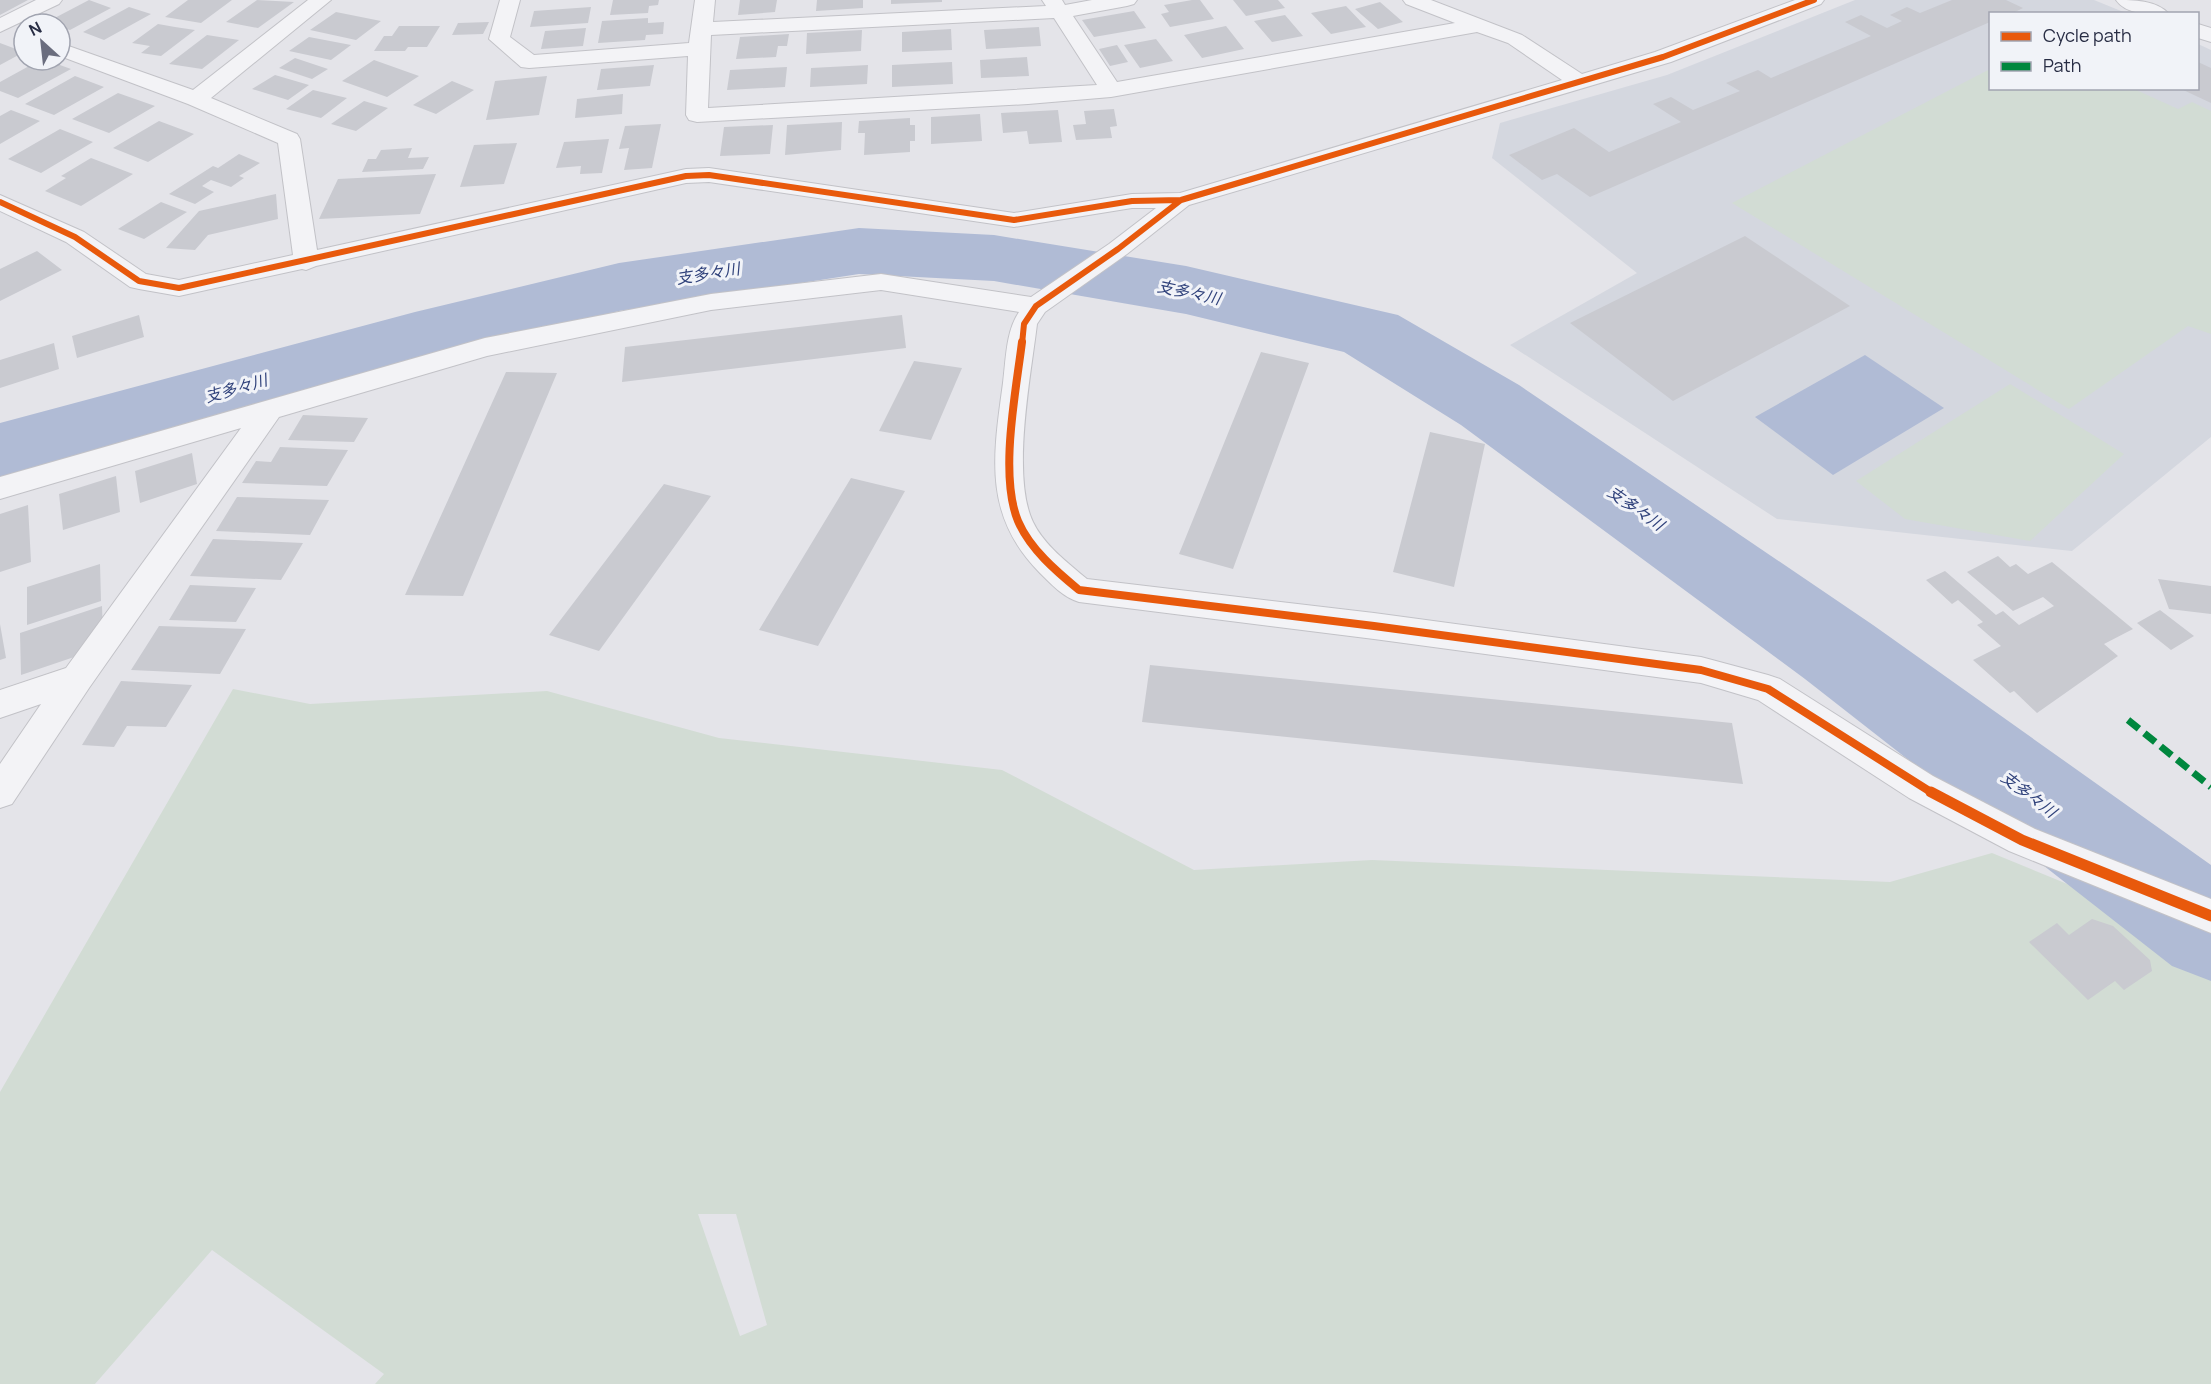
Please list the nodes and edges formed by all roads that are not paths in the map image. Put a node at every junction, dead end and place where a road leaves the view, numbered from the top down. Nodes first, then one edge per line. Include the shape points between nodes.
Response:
1 (52, 0) edge
2 (321, 0) edge
3 (510, 0) edge
4 (705, 0) edge
5 (1127, 0) edge
6 (1413, 0) edge
7 (1814, 0) edge
8 (2126, 0) edge
9 (1055, 6) edge
10 (2153, 12) edge
11 (0, 26) edge
12 (1479, 26) junction
13 (700, 39) junction
14 (72, 53) edge
15 (1579, 82) junction
16 (1111, 90) junction
17 (196, 99) junction
18 (1181, 200) junction
19 (0, 202) edge
20 (306, 262) junction
21 (1047, 298) junction
22 (270, 409) junction
23 (0, 488) edge
24 (77, 678) junction
25 (0, 704) edge
26 (0, 793) edge
27 (2211, 916) edge

1 - 11 street
2 - 17 street
3 - 13 street via 499,39 529,62
4 - 13 street
5 - 9 street
6 - 12 street
7 - 15 street via 1663,57
8 - 10 street
9 - 13 street
9 - 16 street
12 - 15 street via 1515,39
12 - 16 street
13 - 16 street via 697,115
14 - 17 street
15 - 18 street
17 - 20 street via 289,139
18 - 20 street via 1132,201 1014,220 687,176
18 - 21 street
19 - 20 street via 75,237 139,281 179,288
21 - 22 street via 881,282 711,302 484,347
21 - 27 street via 1024,324 1009,475 1018,520 1047,563 1079,590 1712,673 1768,688 1921,787 2022,840
22 - 23 street
22 - 24 street
24 - 25 street
24 - 26 street

